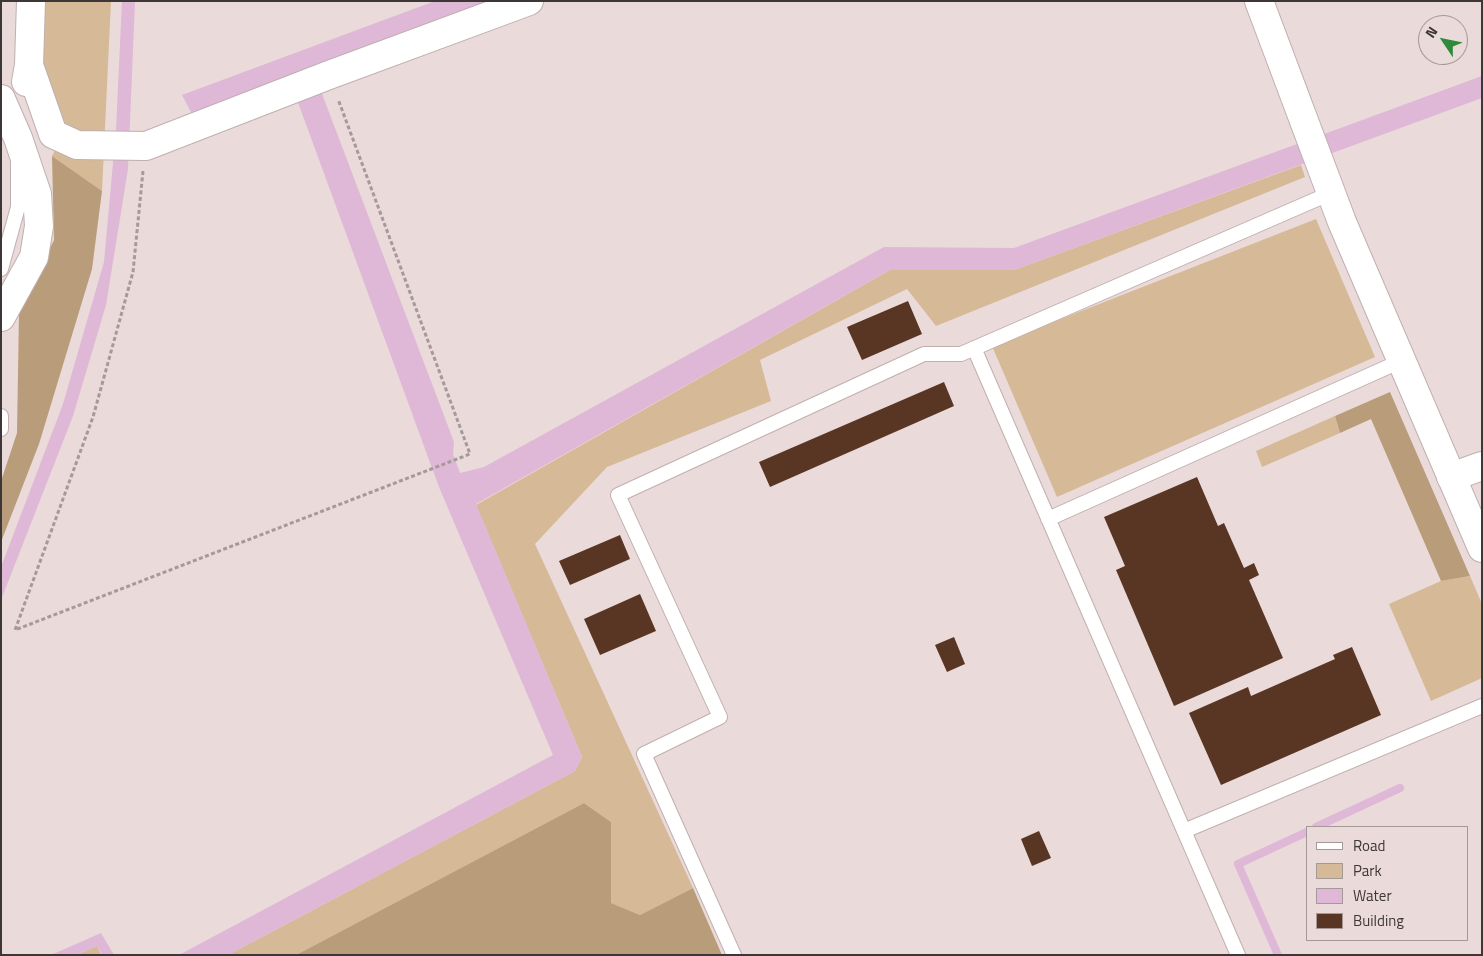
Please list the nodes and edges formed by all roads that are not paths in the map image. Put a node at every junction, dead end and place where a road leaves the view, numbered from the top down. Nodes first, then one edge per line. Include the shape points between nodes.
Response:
1 (31, 1) edge
2 (529, 1) edge
3 (1259, 1) edge
4 (29, 65) junction
5 (1, 99) edge
6 (18, 138) junction
7 (1330, 193) junction
8 (1, 269) edge
9 (1, 317) edge
10 (974, 348) junction
11 (1402, 361) junction
12 (1, 416) edge
13 (1, 429) edge
14 (1482, 466) edge
15 (1451, 477) junction
16 (1048, 518) junction
17 (1482, 548) edge
18 (1482, 706) edge
19 (1184, 831) junction
20 (734, 955) edge
21 (1238, 955) edge

1 - 4 street
2 - 4 street via 146,146 78,145 53,134
3 - 7 street
4 - 6 street
5 - 6 street
6 - 8 lane via 18,207
6 - 9 street via 37,194 39,226 34,257
7 - 10 lane
7 - 11 street
10 - 16 lane
10 - 20 lane via 961,354 924,354 618,495 720,717 644,754
11 - 15 street
11 - 16 lane
12 - 13 lane
14 - 15 street
15 - 17 street
16 - 19 lane
18 - 19 lane
19 - 21 lane

